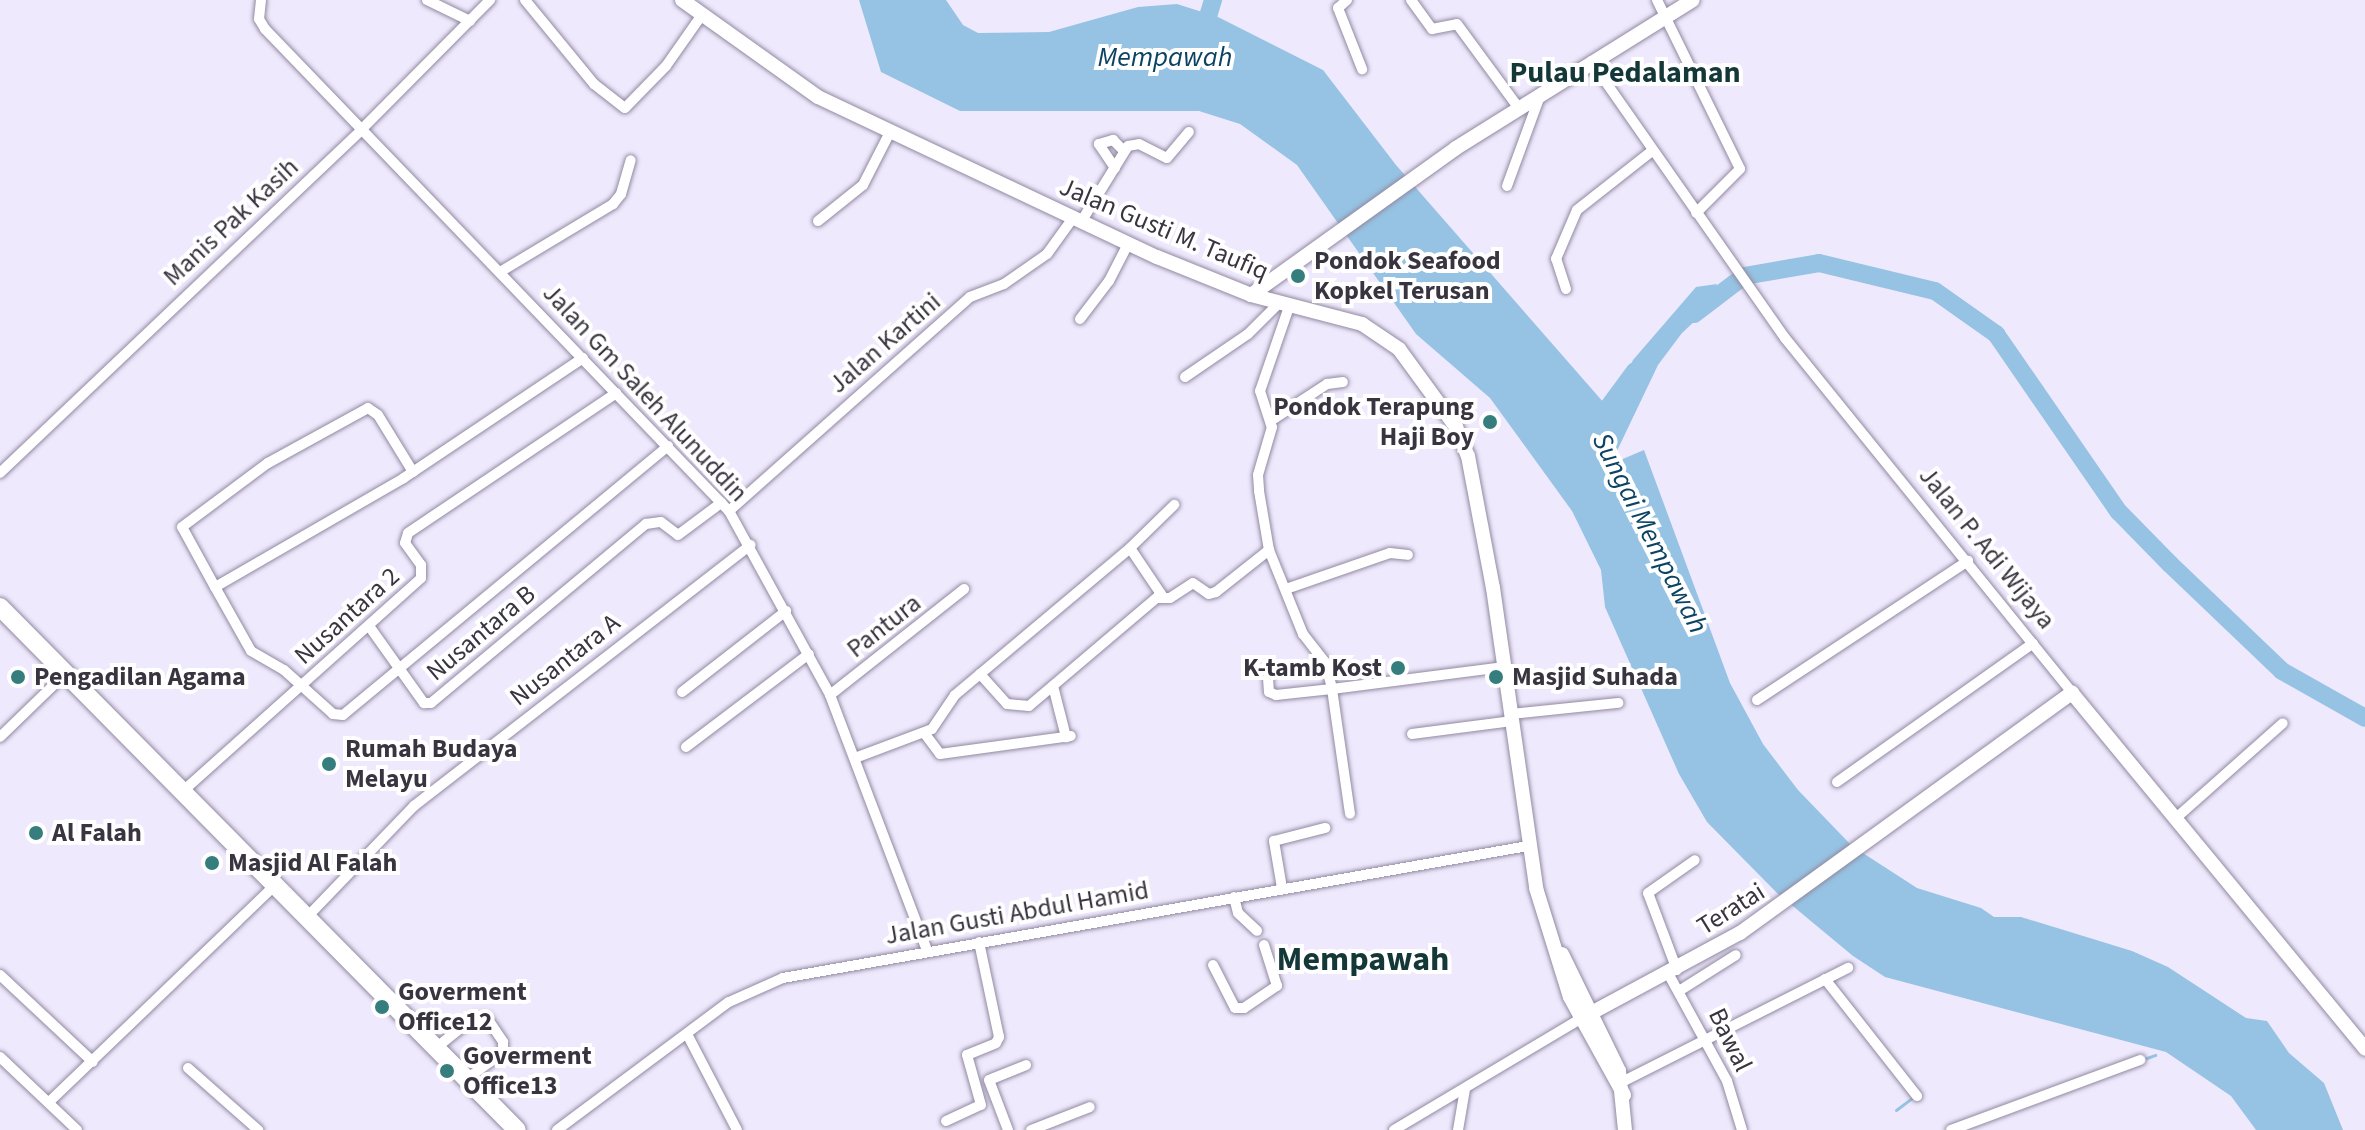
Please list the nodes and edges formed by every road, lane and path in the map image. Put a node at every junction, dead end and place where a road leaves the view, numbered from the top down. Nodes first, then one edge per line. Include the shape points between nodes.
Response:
1 (261, 0) edge
2 (427, 0) edge
3 (490, 0) edge
4 (525, 0) edge
5 (682, 0) edge
6 (1347, 0) edge
7 (1411, 0) edge
8 (1657, 0) edge
9 (1693, 0) edge
10 (701, 16) junction
11 (1665, 16) junction
12 (470, 21) junction
13 (1591, 61) junction
14 (1362, 69) dead end
15 (1541, 91) junction
16 (1518, 107) junction
17 (362, 129) junction
18 (890, 132) junction
19 (1189, 132) dead end
20 (1124, 151) junction
21 (1652, 151) junction
22 (631, 160) dead end
23 (1115, 168) junction
24 (1507, 186) dead end
25 (1696, 213) junction
26 (1077, 220) junction
27 (818, 221) dead end
28 (1128, 244) junction
29 (500, 272) junction
30 (1566, 289) dead end
31 (1251, 295) junction
32 (1285, 303) junction
33 (1080, 319) dead end
34 (583, 358) junction
35 (1185, 377) dead end
36 (1343, 382) dead end
37 (616, 393) junction
38 (1272, 420) junction
39 (668, 446) junction
40 (413, 472) junction
41 (0, 473) edge
42 (1174, 505) dead end
43 (725, 507) junction
44 (751, 545) junction
45 (1130, 548) junction
46 (1269, 550) junction
47 (1408, 555) dead end
48 (1968, 561) junction
49 (215, 587) junction
50 (964, 589) dead end
51 (1286, 589) junction
52 (1157, 598) junction
53 (0, 607) edge
54 (786, 611) junction
55 (369, 626) junction
56 (2033, 643) junction
57 (809, 654) junction
58 (1503, 667) junction
59 (400, 669) junction
60 (66, 673) junction
61 (980, 674) junction
62 (1268, 678) dead end
63 (303, 686) junction
64 (1053, 686) junction
65 (1332, 689) junction
66 (682, 692) dead end
67 (2072, 693) junction
68 (830, 695) junction
69 (1757, 700) dead end
70 (1618, 703) dead end
71 (1512, 718) junction
72 (2283, 723) dead end
73 (925, 734) junction
74 (1412, 734) dead end
75 (0, 737) edge
76 (686, 747) dead end
77 (855, 758) junction
78 (1837, 782) dead end
79 (183, 791) junction
80 (1350, 814) dead end
81 (2175, 819) junction
82 (1325, 828) dead end
83 (1528, 846) junction
84 (1695, 860) dead end
85 (277, 883) junction
86 (1282, 888) junction
87 (1234, 897) junction
88 (309, 915) junction
89 (1257, 931) dead end
90 (979, 942) junction
91 (1264, 945) dead end
92 (927, 951) junction
93 (1736, 955) dead end
94 (1213, 965) dead end
95 (1848, 968) dead end
96 (1673, 972) junction
97 (0, 975) edge
98 (1825, 979) junction
99 (1679, 991) junction
100 (1587, 1015) junction
101 (687, 1034) junction
102 (1707, 1042) junction
103 (437, 1047) junction
104 (2365, 1049) edge
105 (0, 1057) edge
106 (2140, 1060) dead end
107 (93, 1062) junction
108 (1026, 1065) dead end
109 (188, 1068) dead end
110 (468, 1078) junction
111 (1621, 1087) junction
112 (1465, 1089) junction
113 (1917, 1096) dead end
114 (49, 1102) junction
115 (1090, 1107) dead end
116 (946, 1121) dead end
117 (77, 1130) edge
118 (258, 1130) edge
119 (517, 1130) edge
120 (557, 1130) edge
121 (737, 1130) edge
122 (1008, 1130) edge
123 (1031, 1130) edge
124 (1394, 1130) edge
125 (1458, 1130) edge
126 (1625, 1130) edge
127 (1742, 1130) edge
128 (1951, 1130) edge

1 - 17 street, Jalan Gm Saleh Alunuddin via 260,23
2 - 12 street
3 - 12 street, Manis Pak Kasih
4 - 10 street via 594,84 625,108 666,66
5 - 10 main road, Jalan Gusti M. Taufiq
6 - 14 street via 1338,8
7 - 16 street via 1432,29 1457,24
8 - 11 street
9 - 11 main road
10 - 18 main road, Jalan Gusti M. Taufiq via 807,91
11 - 13 main road
11 - 25 street via 1740,169
12 - 17 street, Manis Pak Kasih
13 - 15 main road
13 - 21 street, Jalan P. Adi Wijaya
15 - 16 main road
15 - 24 street
16 - 31 main road
17 - 29 street, Jalan Gm Saleh Alunuddin
17 - 41 street, Manis Pak Kasih
18 - 26 main road, Jalan Gusti M. Taufiq
18 - 27 street via 863,185
19 - 20 street via 1167,158 1139,144
20 - 23 street, Jalan Kartini
20 - 23 street via 1113,140 1099,144
21 - 25 street, Jalan P. Adi Wijaya
21 - 30 street via 1577,210 1556,259
22 - 29 street via 613,204
23 - 26 street, Jalan Kartini
25 - 48 street, Jalan P. Adi Wijaya
26 - 28 main road, Jalan Gusti M. Taufiq
26 - 43 street, Jalan Kartini via 1047,254 1004,284 970,297
28 - 31 main road, Jalan Gusti M. Taufiq
28 - 33 street
29 - 34 street, Jalan Gm Saleh Alunuddin
31 - 32 main road, Jalan Gusti M. Taufiq
32 - 35 street
32 - 38 street via 1260,391
32 - 58 main road, Jalan Gusti M. Taufiq via 1362,324 1399,349 1456,427 1472,475
34 - 37 street, Jalan Gm Saleh Alunuddin
34 - 40 street
36 - 38 street via 1327,384
37 - 39 street, Jalan Gm Saleh Alunuddin
37 - 55 street, Nusantara 2 via 408,533 405,543 421,565 421,578
38 - 46 street via 1258,475
39 - 43 street, Jalan Gm Saleh Alunuddin
39 - 59 street, Nusantara B
40 - 49 street
40 - 49 street via 378,415 368,408 268,463 182,527
42 - 45 street
43 - 44 street, Jalan Gm Saleh Alunuddin
43 - 59 street, Nusantara B via 678,535 661,522 646,524 431,703 424,703
44 - 54 street, Jalan Gm Saleh Alunuddin
44 - 88 street, Nusantara A via 414,806
45 - 52 street via 1159,585
45 - 61 street
46 - 51 street
46 - 52 street via 1216,592 1209,594 1193,583 1170,598
47 - 51 street via 1390,553
48 - 56 street, Jalan P. Adi Wijaya
48 - 69 street
49 - 63 street via 251,651
50 - 68 street, Pantura
51 - 65 street via 1303,634 1325,662
52 - 64 street
53 - 60 highway
54 - 57 street, Jalan Gm Saleh Alunuddin
54 - 66 street
55 - 59 street
55 - 63 street, Nusantara 2
56 - 67 street, Jalan P. Adi Wijaya
56 - 78 street
57 - 68 street, Jalan Gm Saleh Alunuddin
57 - 76 street
58 - 65 street
58 - 71 main road, Jalan Gusti M. Taufiq
59 - 63 street via 340,716
60 - 75 street
60 - 79 highway
61 - 64 street via 1013,707 1029,706
61 - 73 street via 955,695
62 - 65 street via 1269,692 1276,695
63 - 79 street, Nusantara 2
64 - 73 street via 1068,737 940,754
65 - 80 street
67 - 81 main road, Jalan P. Adi Wijaya
67 - 96 main road, Teratai via 1792,899
68 - 77 street, Jalan Gm Saleh Alunuddin
70 - 71 street
71 - 74 street
71 - 83 main road, Jalan Gusti M. Taufiq
72 - 81 street
73 - 77 street
77 - 92 street, Jalan Gm Saleh Alunuddin
79 - 85 highway
81 - 104 main road, Jalan P. Adi Wijaya
82 - 86 street via 1274,841
83 - 86 street, Jalan Gusti Abdul Hamid
83 - 100 main road, Jalan Gusti M. Taufiq via 1547,930
84 - 96 street, Bawal via 1648,893
85 - 88 highway
85 - 107 street
86 - 87 street, Jalan Gusti Abdul Hamid
87 - 89 street via 1238,913
87 - 90 street, Jalan Gusti Abdul Hamid
88 - 103 highway
90 - 92 street, Jalan Gusti Abdul Hamid
90 - 116 street via 999,1037 967,1055 981,1105
91 - 94 street via 1277,986 1244,1008 1235,1008
92 - 101 street, Jalan Gusti Abdul Hamid via 783,978 729,1002
93 - 99 street
95 - 98 street
96 - 99 street, Bawal
96 - 100 main road, Teratai
97 - 107 street
98 - 102 street
98 - 113 street
99 - 102 street, Bawal
100 - 111 main road, Jalan Gusti M. Taufiq
100 - 112 street, Teratai
101 - 120 street, Jalan Gusti Abdul Hamid
101 - 121 street
102 - 111 street
102 - 127 street, Bawal via 1734,1099
103 - 110 highway
103 - 110 street via 476,1016 487,1018 503,1042 503,1052
105 - 114 street
106 - 128 street
107 - 114 street
108 - 122 street via 989,1080
109 - 118 street
110 - 119 highway
111 - 126 main road, Jalan Gusti M. Taufiq
112 - 124 street, Teratai
112 - 125 street
114 - 117 street
115 - 123 street

